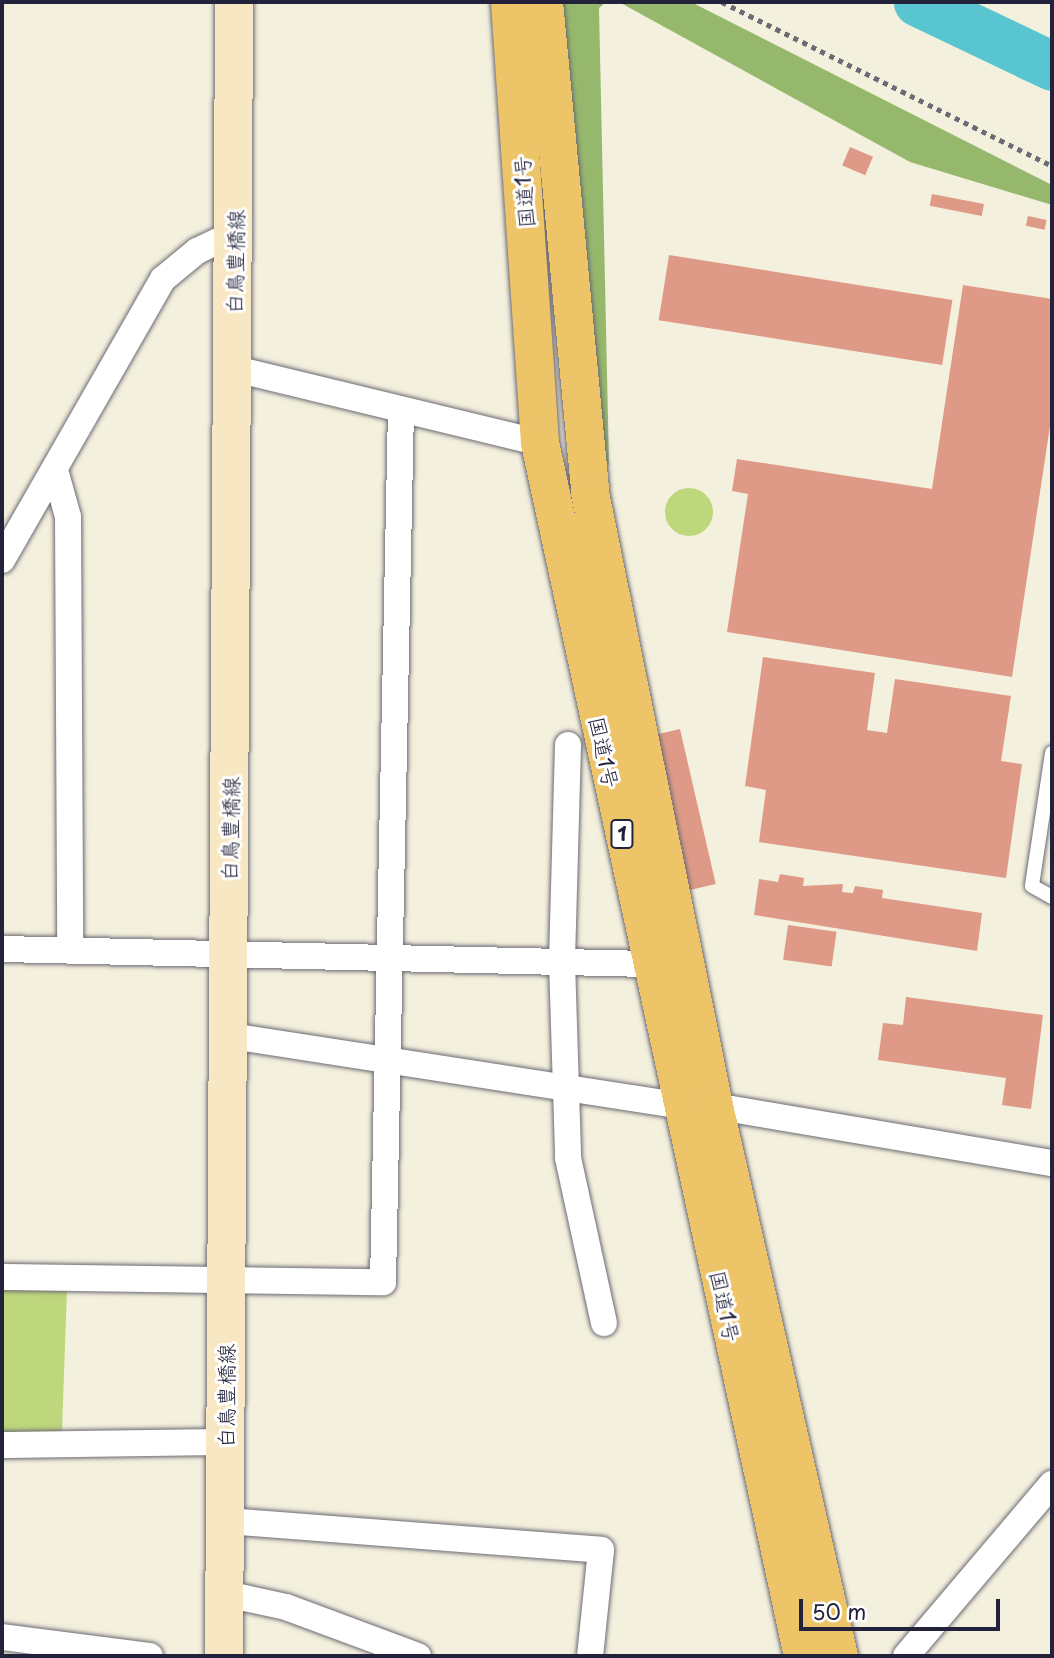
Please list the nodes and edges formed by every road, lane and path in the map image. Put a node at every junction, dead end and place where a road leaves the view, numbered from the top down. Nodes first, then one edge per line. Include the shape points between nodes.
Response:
1 (234, 2) edge
2 (510, 2) edge
3 (544, 2) edge
4 (722, 2) edge
5 (1052, 166) edge
6 (235, 233) junction
7 (235, 369) junction
8 (401, 410) junction
9 (540, 443) junction
10 (55, 471) junction
11 (2, 560) edge
12 (568, 745) dead end
13 (1052, 753) edge
14 (1052, 897) edge
15 (2, 950) edge
16 (70, 951) junction
17 (228, 955) junction
18 (393, 958) junction
19 (562, 962) junction
20 (650, 964) junction
21 (231, 1036) junction
22 (392, 1059) junction
23 (564, 1087) junction
24 (698, 1106) junction
25 (1052, 1163) edge
26 (2, 1276) edge
27 (222, 1277) junction
28 (604, 1323) dead end
29 (225, 1442) junction
30 (2, 1445) edge
31 (1052, 1484) edge
32 (227, 1521) junction
33 (226, 1594) junction
34 (2, 1637) edge
35 (150, 1656) edge
36 (224, 1656) edge
37 (418, 1656) edge
38 (590, 1656) edge
39 (803, 1656) edge
40 (839, 1656) edge
41 (906, 1656) edge

1 - 6 main road, 白鳥豊橋線
2 - 9 highway, 国道1号 / 1
3 - 24 highway, 国道1号 / 1 via 590,493
4 - 5 path
6 - 7 main road, 白鳥豊橋線
6 - 10 street via 197,251 163,279
7 - 8 street
7 - 17 main road, 白鳥豊橋線
8 - 9 street
8 - 18 street
9 - 20 highway, 国道1号 / 1
10 - 11 street
10 - 16 street via 68,517
12 - 19 street
13 - 14 lane via 1032,886
15 - 16 street
16 - 17 street
17 - 18 street
17 - 21 main road, 白鳥豊橋線
18 - 19 street
18 - 22 street
19 - 20 street
19 - 23 street
20 - 24 highway, 国道1号 / 1
21 - 22 street
21 - 27 main road, 白鳥豊橋線
22 - 23 street
22 - 27 street via 383,1282
23 - 24 street
23 - 28 street via 568,1158
24 - 25 street
24 - 39 highway, 国道1号 / 1
24 - 40 highway, 国道1号 / 1
26 - 27 street
27 - 29 main road, 白鳥豊橋線
29 - 30 street
29 - 32 main road, 白鳥豊橋線
31 - 41 street
32 - 33 main road, 白鳥豊橋線
32 - 38 street via 601,1550
33 - 36 main road, 白鳥豊橋線
33 - 37 street via 286,1607
34 - 35 street

